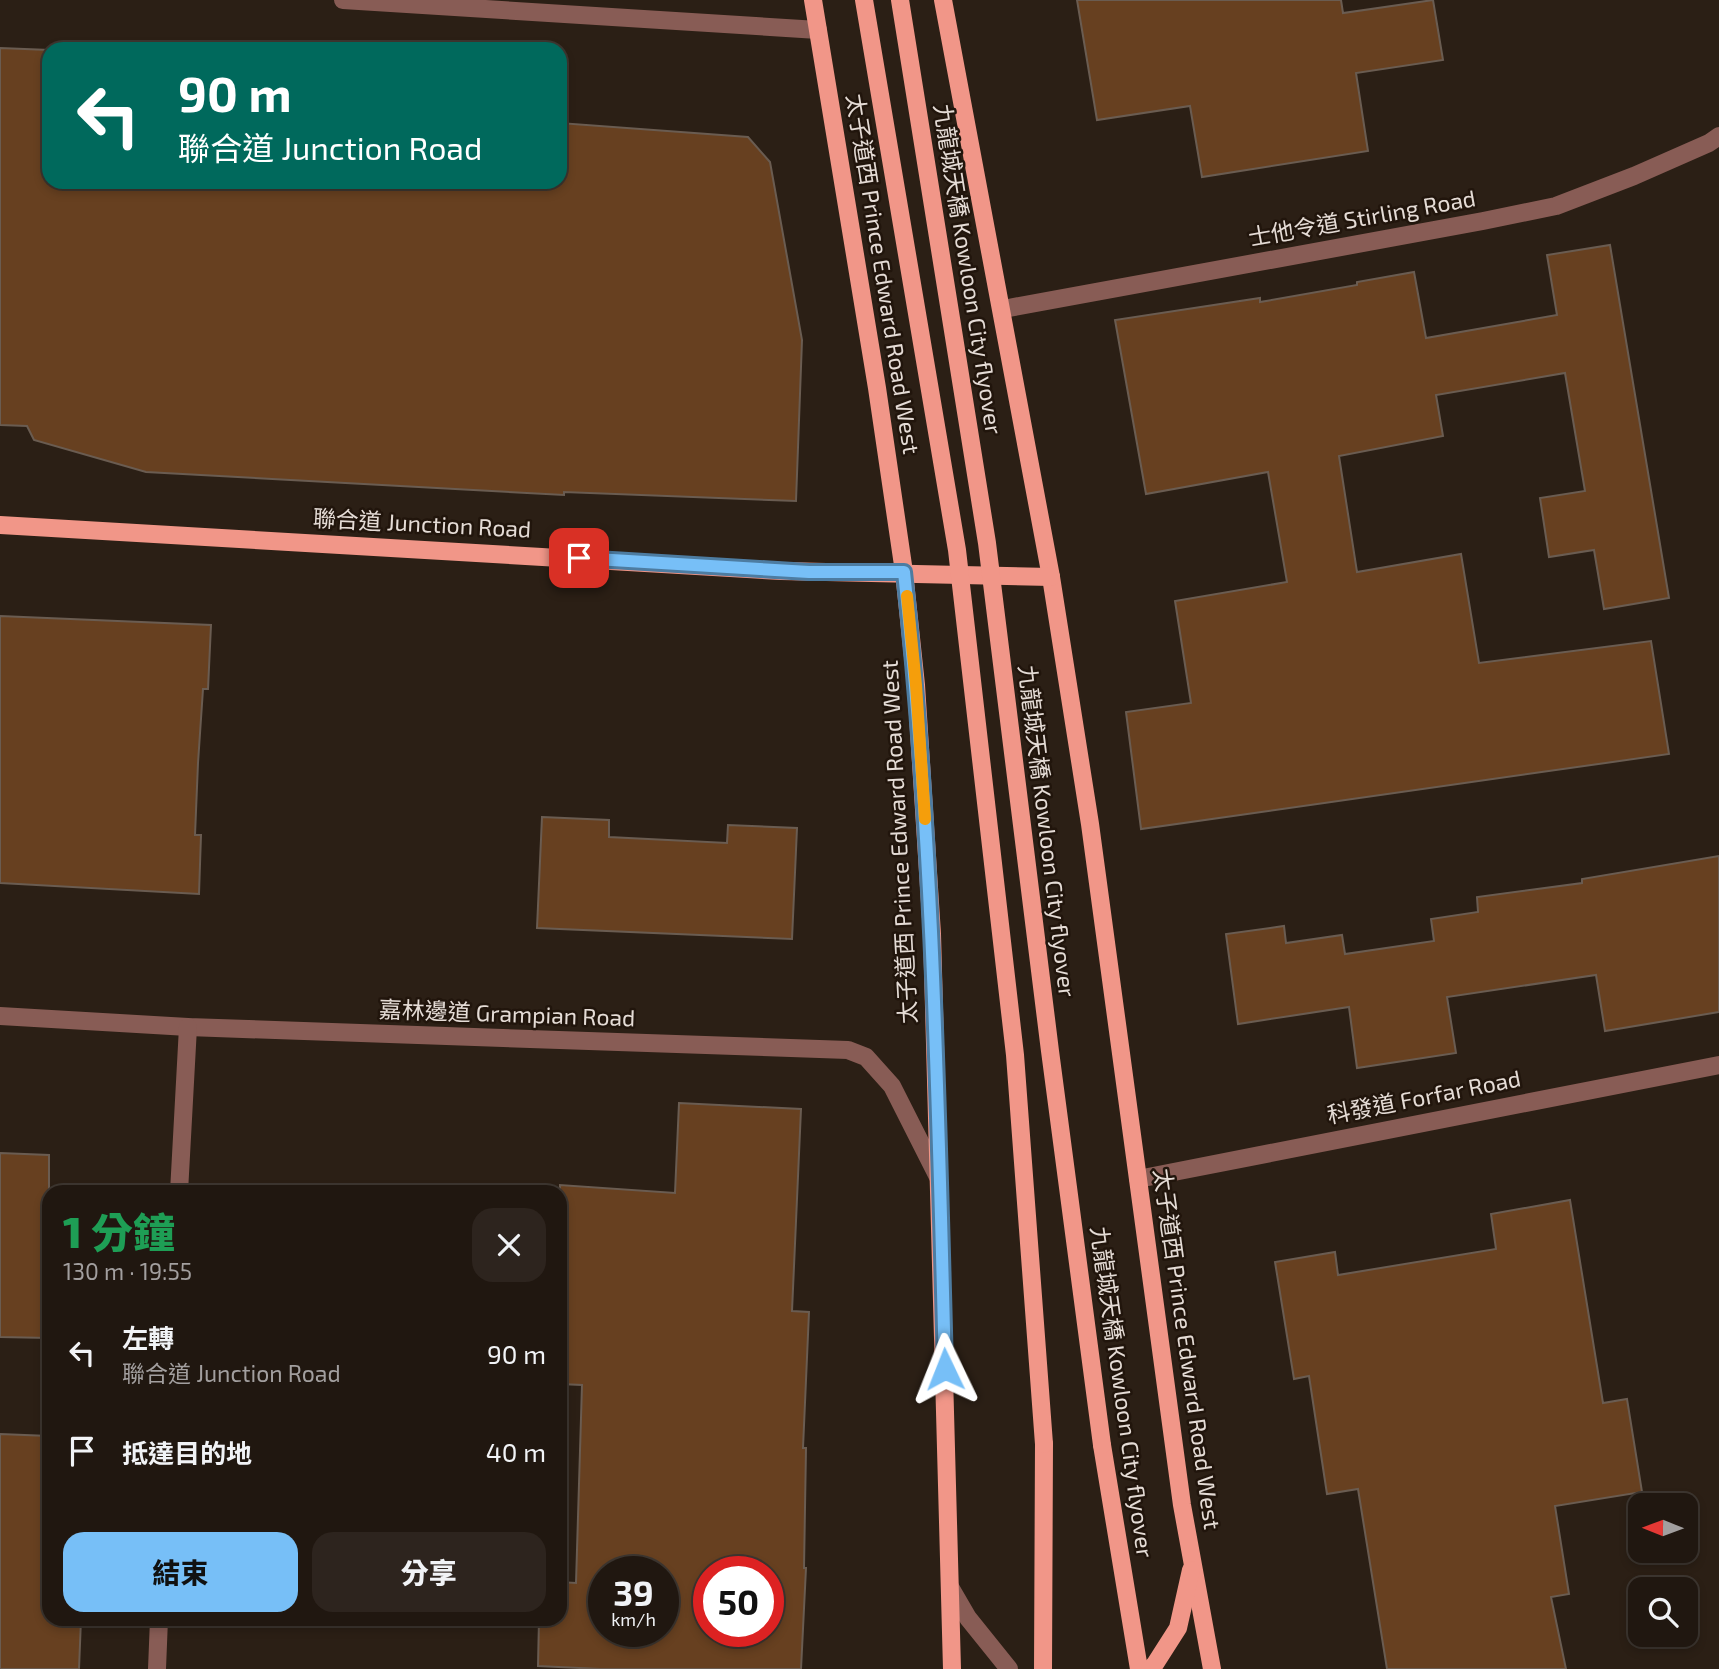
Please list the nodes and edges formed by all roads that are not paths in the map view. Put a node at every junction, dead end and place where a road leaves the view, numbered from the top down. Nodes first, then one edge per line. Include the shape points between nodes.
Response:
1 (343, 0) edge
2 (813, 0) edge
3 (864, 0) edge
4 (900, 0) edge
5 (943, 0) edge
6 (818, 30) junction
7 (1719, 136) edge
8 (1003, 309) junction
9 (0, 525) edge
10 (904, 572) junction
11 (1051, 577) junction
12 (0, 1016) edge
13 (187, 1027) junction
14 (1719, 1065) edge
15 (1138, 1179) junction
16 (939, 1181) junction
17 (179, 1185) edge
18 (1182, 1505) junction
19 (950, 1587) junction
20 (159, 1626) edge
21 (157, 1669) edge
22 (952, 1669) edge
23 (1009, 1669) edge
24 (1043, 1669) edge
25 (1139, 1669) edge
26 (1150, 1669) edge
27 (1212, 1669) edge

1 - 6 street
2 - 6 main road, 太子道西 Prince Edward Road West
3 - 24 main road, bridge via 957,550 1015,1055 1044,1444
4 - 25 main road, 九龍城天橋 Kowloon City flyover, bridge via 987,542 1100,1431
5 - 8 main road, 太子道西 Prince Edward Road West
6 - 10 main road, 太子道西 Prince Edward Road West
7 - 8 street, 士他令道 Stirling Road via 1556,206
8 - 11 main road, 太子道西 Prince Edward Road West
9 - 10 main road, 聯合道 Junction Road via 791,571
10 - 11 main road, 聯合道 Junction Road
10 - 16 main road, 太子道西 Prince Edward Road West via 932,934
11 - 15 main road, 太子道西 Prince Edward Road West
12 - 13 street, 嘉林邊道 Grampian Road
13 - 16 street, 嘉林邊道 Grampian Road via 849,1050 866,1057 892,1086
13 - 17 street
14 - 15 street, 科發道 Forfar Road
15 - 18 main road, 太子道西 Prince Edward Road West
16 - 19 main road, 太子道西 Prince Edward Road West
18 - 26 main road via 1191,1569 1178,1628
18 - 27 main road, 太子道西 Prince Edward Road West
19 - 22 main road
19 - 23 street, 太子道西 Prince Edward Road West
20 - 21 street

